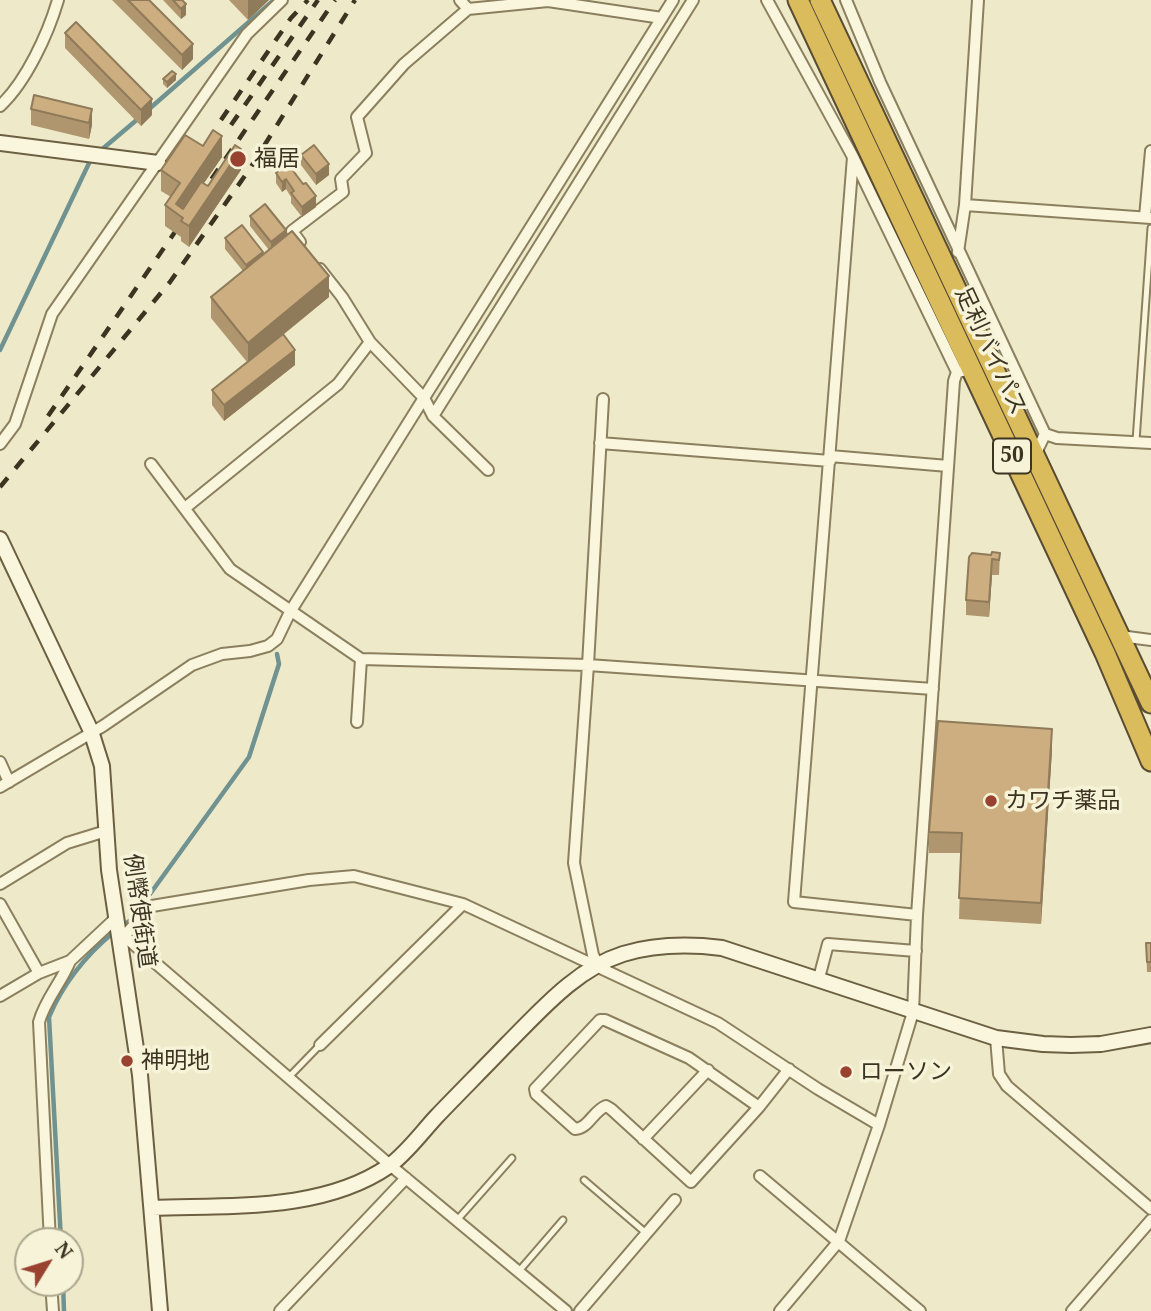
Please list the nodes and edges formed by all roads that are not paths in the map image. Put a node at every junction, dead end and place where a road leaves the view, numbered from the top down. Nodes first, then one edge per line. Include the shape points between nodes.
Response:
1 (58, 0) edge
2 (282, 0) edge
3 (460, 0) edge
4 (673, 0) edge
5 (693, 0) edge
6 (767, 0) edge
7 (799, 0) edge
8 (820, 0) edge
9 (846, 0) edge
10 (978, 0) edge
11 (468, 9) junction
12 (662, 18) junction
13 (0, 106) edge
14 (0, 143) edge
15 (870, 151) junction
16 (1151, 151) edge
17 (158, 163) junction
18 (965, 205) junction
19 (1149, 221) edge
20 (958, 252) junction
21 (309, 253) edge
22 (317, 264) edge
23 (370, 342) junction
24 (964, 370) junction
25 (424, 398) junction
26 (603, 399) dead end
27 (433, 416) junction
28 (1045, 434) junction
29 (1136, 442) junction
30 (600, 443) junction
31 (1151, 443) edge
32 (0, 444) edge
33 (1034, 457) junction
34 (830, 458) junction
35 (151, 464) dead end
36 (948, 466) junction
37 (488, 470) dead end
38 (185, 508) junction
39 (0, 539) edge
40 (290, 611) junction
41 (1120, 636) junction
42 (1151, 640) edge
43 (361, 659) junction
44 (588, 665) junction
45 (811, 680) junction
46 (933, 689) junction
47 (1151, 703) edge
48 (357, 722) dead end
49 (91, 731) junction
50 (1151, 761) edge
51 (0, 762) edge
52 (5, 784) edge
53 (106, 831) junction
54 (0, 884) edge
55 (0, 904) edge
56 (463, 904) junction
57 (917, 915) junction
58 (119, 926) junction
59 (916, 951) junction
60 (70, 961) junction
61 (599, 966) junction
62 (39, 972) junction
63 (818, 978) junction
64 (0, 996) edge
65 (913, 1012) junction
66 (1151, 1035) edge
67 (996, 1038) junction
68 (320, 1045) joint
69 (789, 1069) junction
70 (708, 1070) junction
71 (288, 1078) junction
72 (759, 1107) junction
73 (879, 1125) junction
74 (643, 1139) junction
75 (512, 1158) dead end
76 (390, 1165) junction
77 (760, 1177) dead end
78 (406, 1178) junction
79 (584, 1180) dead end
80 (675, 1200) dead end
81 (152, 1208) junction
82 (1151, 1209) edge
83 (458, 1219) junction
84 (563, 1220) dead end
85 (1151, 1220) edge
86 (49, 1227) edge
87 (646, 1233) junction
88 (839, 1241) junction
89 (519, 1271) junction
90 (160, 1311) edge
91 (280, 1311) edge
92 (566, 1311) edge
93 (580, 1311) edge
94 (780, 1311) edge
95 (920, 1311) edge
96 (1072, 1311) edge

1 - 13 street via 19,84
2 - 17 street via 247,34
3 - 11 street
4 - 12 street
5 - 27 street
6 - 15 street
7 - 15 highway, 足利バイパス / 50
8 - 15 highway, 足利バイパス / 50
9 - 20 street
10 - 18 street
11 - 12 street via 548,1
11 - 21 street via 404,64 357,117 366,153 341,179 343,192 292,231
12 - 25 street
14 - 17 street
15 - 24 highway, 足利バイパス / 50
15 - 33 highway, 足利バイパス / 50
15 - 34 street
16 - 19 street
17 - 32 street via 52,314 15,424
18 - 19 street
18 - 20 street
19 - 29 lane
20 - 28 street
22 - 23 street
23 - 25 street
23 - 38 street via 338,384
24 - 36 street via 954,381
24 - 50 highway, 足利バイパス / 50 via 1105,653
25 - 27 street
25 - 40 street
26 - 30 street
27 - 37 street
28 - 29 street
28 - 33 street
29 - 31 street
30 - 34 street
30 - 44 street
33 - 41 highway, 足利バイパス / 50
34 - 36 street
34 - 45 street
35 - 38 street
36 - 46 street
38 - 40 street via 230,569
39 - 49 street, 例幣使街道
40 - 43 street
40 - 49 street via 277,639 268,646 205,659
41 - 42 street
41 - 47 highway, 足利バイパス / 50
43 - 44 street
43 - 48 street
44 - 45 street
44 - 61 street via 574,863
45 - 46 street
45 - 57 street via 794,902
46 - 57 street
49 - 52 street
49 - 53 street, 例幣使街道 via 102,766
51 - 52 street
53 - 54 street via 67,843
53 - 58 street, 例幣使街道
55 - 62 street
56 - 58 street via 354,876 152,906
56 - 61 street
56 - 68 street
57 - 59 street
58 - 60 street
58 - 71 street
58 - 81 street, 例幣使街道 via 140,1075
59 - 63 street via 828,944
59 - 65 street
60 - 62 street
60 - 86 street via 43,1006 39,1023
61 - 63 street via 646,948 694,945 723,948
61 - 69 street via 718,1023
61 - 76 street via 573,980 537,1014
62 - 64 street
63 - 65 street
65 - 67 street
65 - 73 street
66 - 67 street via 1070,1045
67 - 82 street via 999,1074 1007,1086
68 - 71 lane
69 - 72 street
69 - 73 street
70 - 72 street
70 - 74 street
70 - 74 street via 682,1054 600,1020 535,1089 575,1129 581,1129 606,1106
71 - 76 street
72 - 74 street via 691,1182
73 - 88 street
75 - 83 lane
76 - 78 street
76 - 81 street via 344,1189 312,1197
77 - 88 street
78 - 83 street
78 - 91 street
79 - 87 lane
80 - 87 street
81 - 90 street, 例幣使街道
83 - 89 street
84 - 89 lane
85 - 96 street
87 - 93 street
88 - 94 street
88 - 95 street
89 - 92 street

